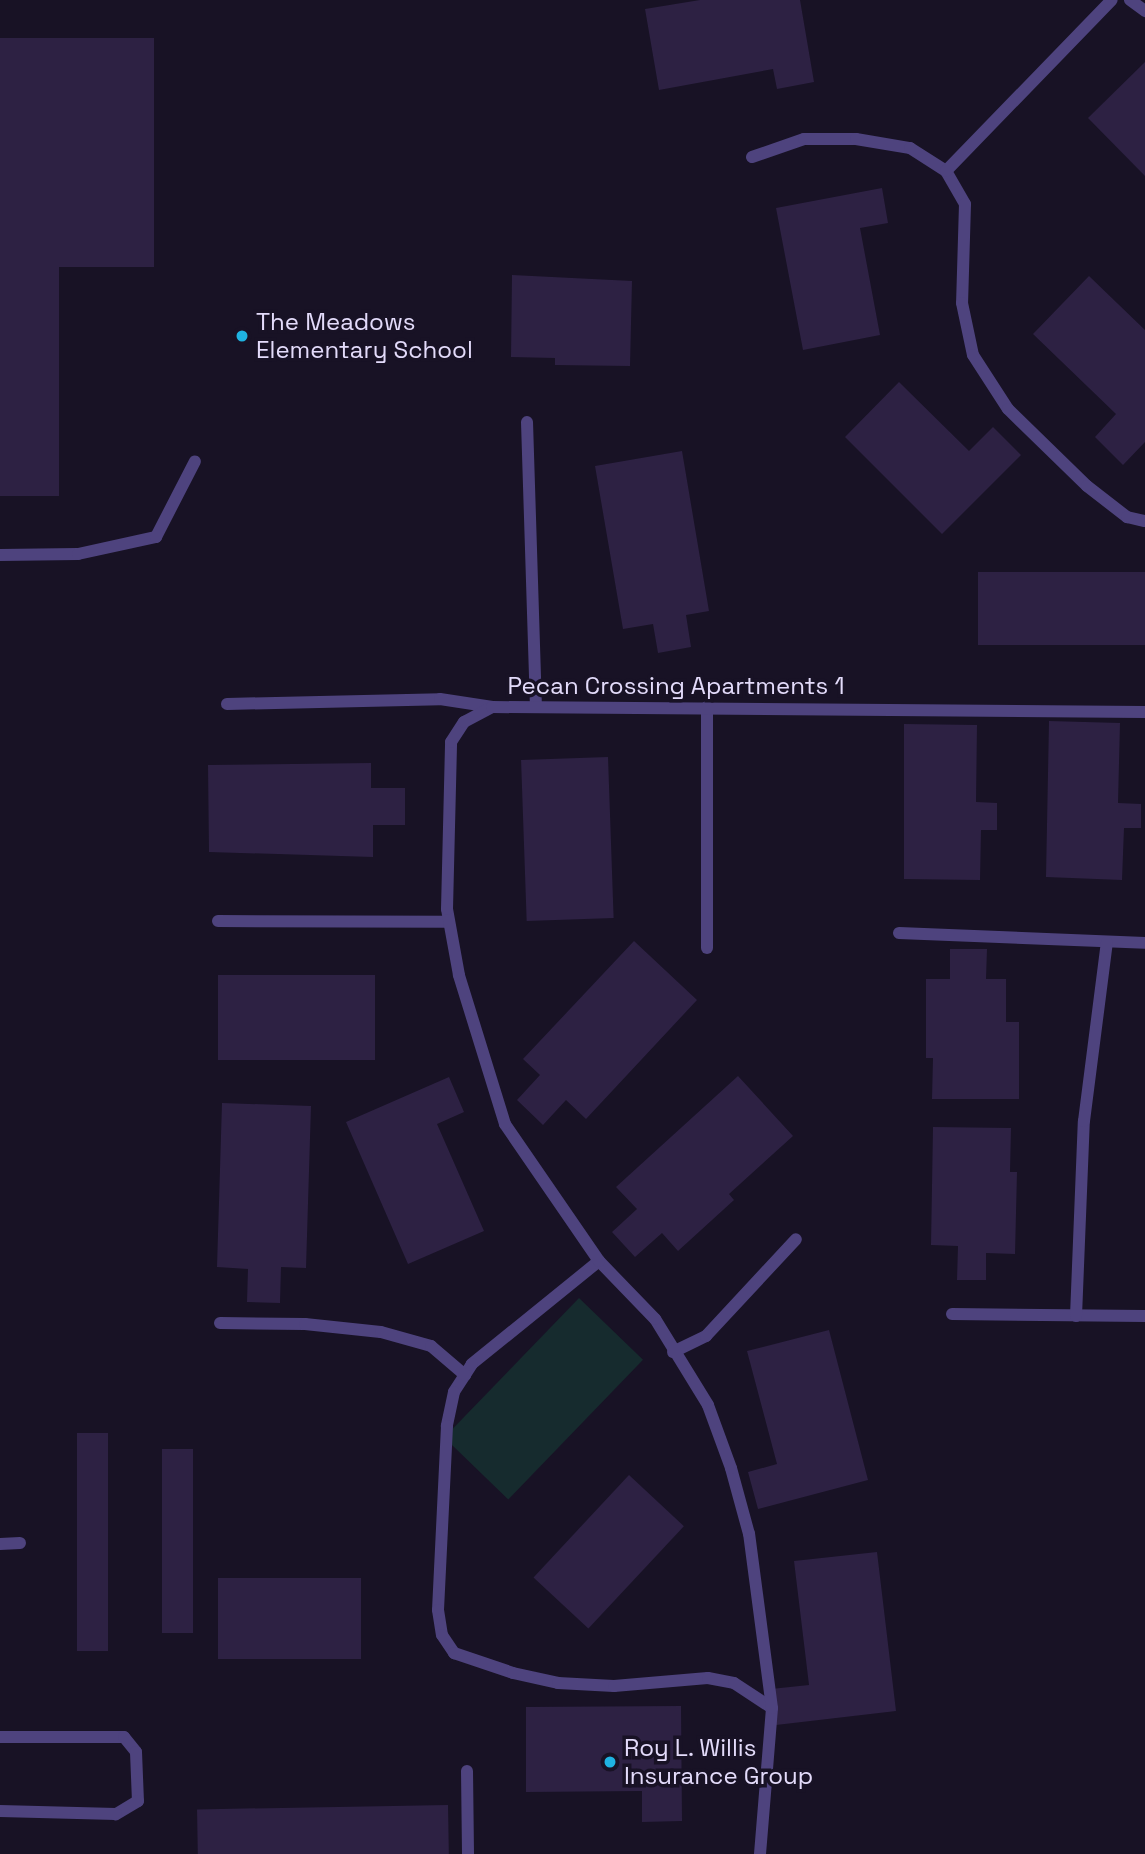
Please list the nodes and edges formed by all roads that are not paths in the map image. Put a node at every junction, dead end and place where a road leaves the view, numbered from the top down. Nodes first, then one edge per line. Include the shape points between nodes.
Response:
1 (1112, 0) edge
2 (1130, 0) edge
3 (1145, 11) edge
4 (752, 157) dead end
5 (946, 171) junction
6 (527, 422) dead end
7 (195, 461) dead end
8 (1145, 521) edge
9 (0, 555) edge
10 (227, 704) dead end
11 (708, 706) junction
12 (492, 707) junction
13 (536, 707) junction
14 (1145, 712) edge
15 (218, 921) dead end
16 (449, 922) junction
17 (898, 933) dead end
18 (1107, 942) junction
19 (1145, 943) edge
20 (708, 948) dead end
21 (796, 1239) dead end
22 (599, 1261) junction
23 (952, 1314) dead end
24 (1076, 1316) junction
25 (1145, 1316) edge
26 (220, 1323) dead end
27 (673, 1352) junction
28 (465, 1375) junction
29 (0, 1544) edge
30 (20, 1544) dead end
31 (772, 1708) junction
32 (0, 1737) edge
33 (467, 1771) dead end
34 (0, 1811) edge
35 (468, 1854) edge
36 (760, 1854) edge

1 - 5 lane
2 - 3 lane
4 - 5 lane via 804,139 856,139 910,148
5 - 8 lane via 965,204 962,303 973,355 1008,410 1087,486 1128,517
6 - 13 lane
7 - 9 lane via 156,537 78,554
10 - 12 lane via 440,699
11 - 13 lane, Pecan Crossing Apartments 1
11 - 14 lane, Pecan Crossing Apartments 1
11 - 20 lane
12 - 13 lane, Pecan Crossing Apartments 1
12 - 16 lane, Pecan Crossing Apartments 1 via 464,722 451,743
15 - 16 lane
16 - 22 lane, Pecan Crossing Apartments 1 via 487,1076 505,1124
17 - 18 lane
18 - 19 lane
18 - 24 lane via 1084,1121
21 - 27 lane via 706,1336
22 - 27 lane, Pecan Crossing Apartments 1 via 655,1319
22 - 28 lane via 472,1364
23 - 24 lane
24 - 25 lane
26 - 28 lane via 305,1324 381,1332 431,1346
27 - 31 lane, Pecan Crossing Apartments 1 via 708,1405 749,1534
28 - 31 lane via 454,1392 447,1426 438,1610 442,1635 454,1653 558,1683 614,1686 708,1678 734,1683
29 - 30 lane
31 - 36 lane, Pecan Crossing Apartments 1
32 - 34 lane via 124,1737 136,1752 138,1801 116,1814
33 - 35 lane

